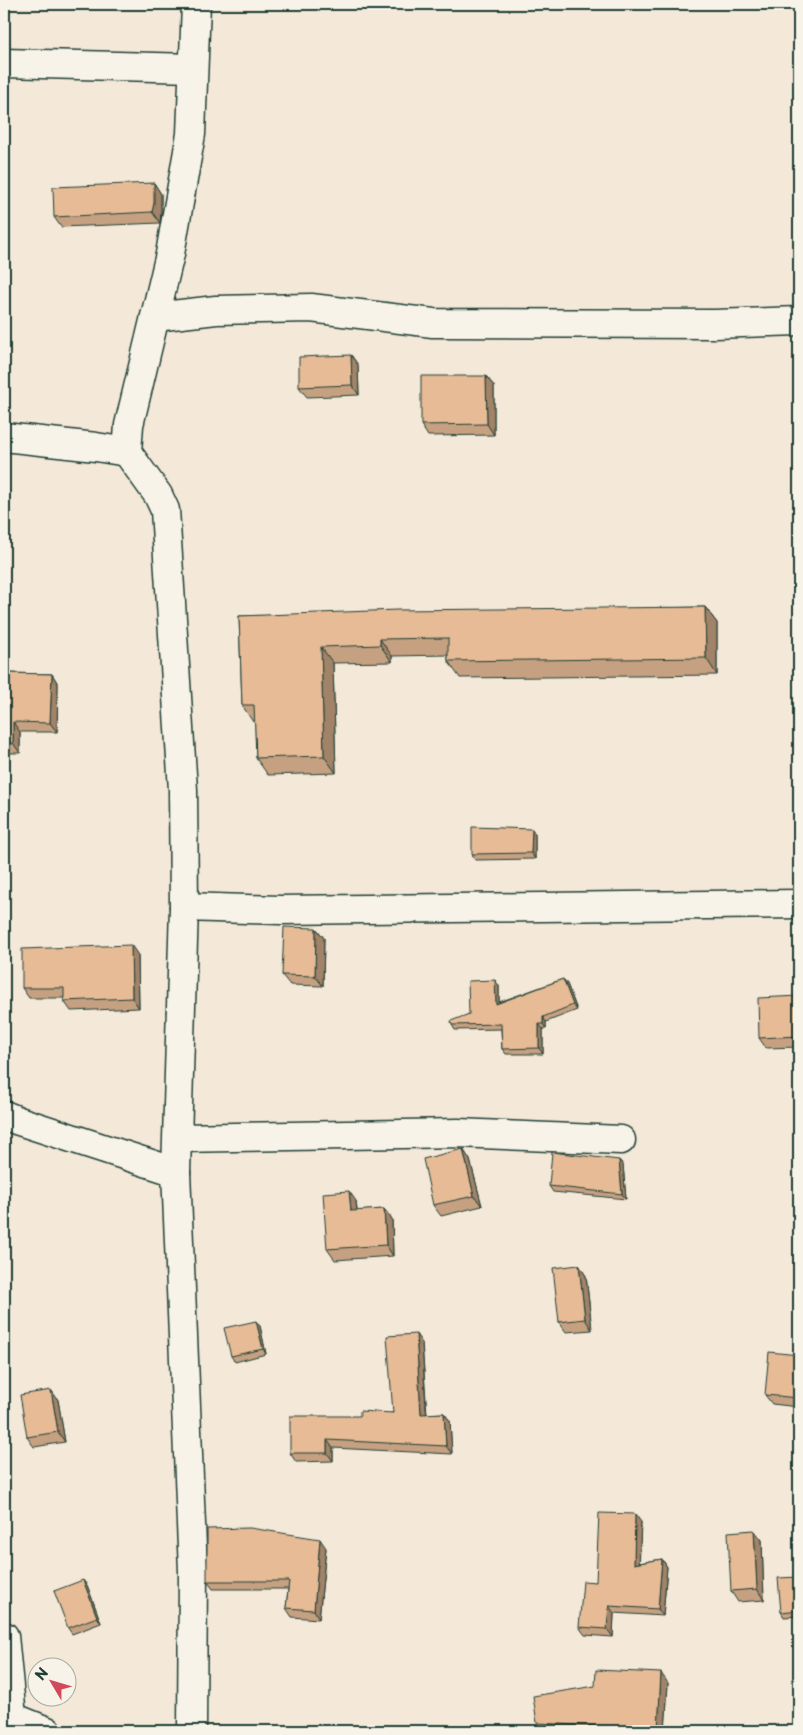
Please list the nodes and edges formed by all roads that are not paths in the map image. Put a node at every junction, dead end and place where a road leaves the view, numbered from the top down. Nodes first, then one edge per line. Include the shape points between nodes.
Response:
1 (196, 4) edge
2 (4, 63) edge
3 (193, 68) junction
4 (155, 317) junction
5 (799, 321) edge
6 (4, 437) edge
7 (127, 452) junction
8 (799, 904) edge
9 (184, 907) junction
10 (4, 1115) edge
11 (178, 1138) junction
12 (621, 1140) dead end
13 (176, 1172) junction
14 (4, 1636) edge
15 (8, 1716) edge
16 (47, 1731) edge
17 (192, 1731) edge

1 - 3 street
2 - 3 street
3 - 4 street via 191,134 170,254
4 - 5 street via 216,310 311,308 433,323 714,324
4 - 7 street via 129,425
6 - 7 street
7 - 9 street via 165,510 183,790
8 - 9 street via 280,910
9 - 11 street
10 - 13 street
11 - 12 street via 458,1133
11 - 13 street
13 - 17 street via 193,1571
14 - 15 street
15 - 16 street

